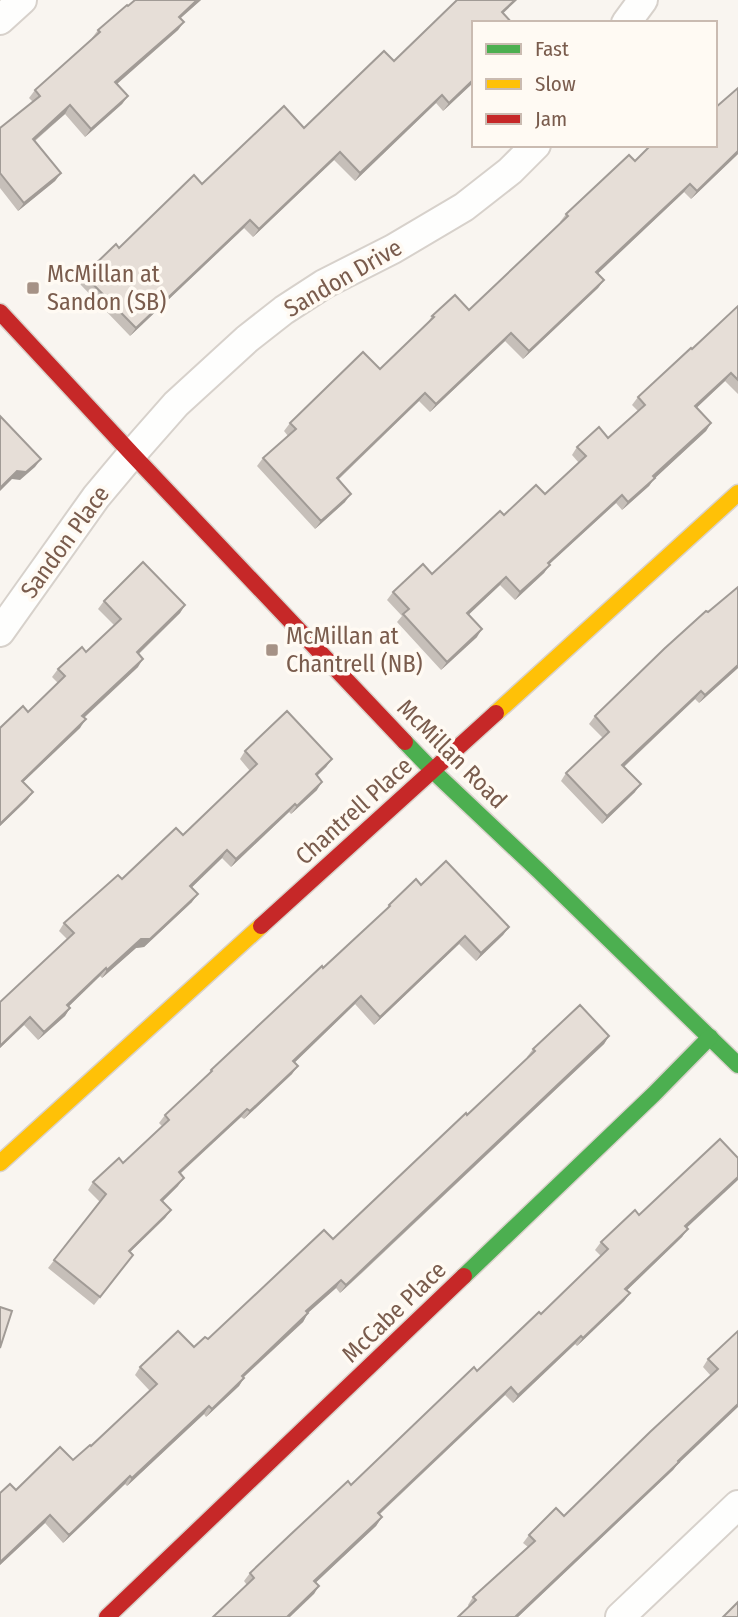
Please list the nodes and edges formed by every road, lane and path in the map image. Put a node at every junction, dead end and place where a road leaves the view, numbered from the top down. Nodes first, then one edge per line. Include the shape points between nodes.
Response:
1 (22, 0) edge
2 (643, 0) edge
3 (0, 20) edge
4 (627, 21) edge
5 (534, 147) edge
6 (0, 312) edge
7 (132, 454) junction
8 (738, 493) edge
9 (0, 632) edge
10 (433, 771) junction
11 (710, 1037) junction
12 (738, 1065) edge
13 (0, 1163) edge
14 (738, 1505) edge
15 (107, 1617) edge
16 (620, 1617) edge

1 - 3 street
2 - 4 street
5 - 7 street, Sandon Drive via 464,208 284,310 176,404
6 - 7 street, McMillan Road
7 - 9 street, Sandon Place
7 - 10 street, McMillan Road
8 - 10 street, Chantrell Place
10 - 11 street, McMillan Road
10 - 13 street, Chantrell Place
11 - 12 street, McMillan Road
11 - 15 street, McCabe Place
14 - 16 street

